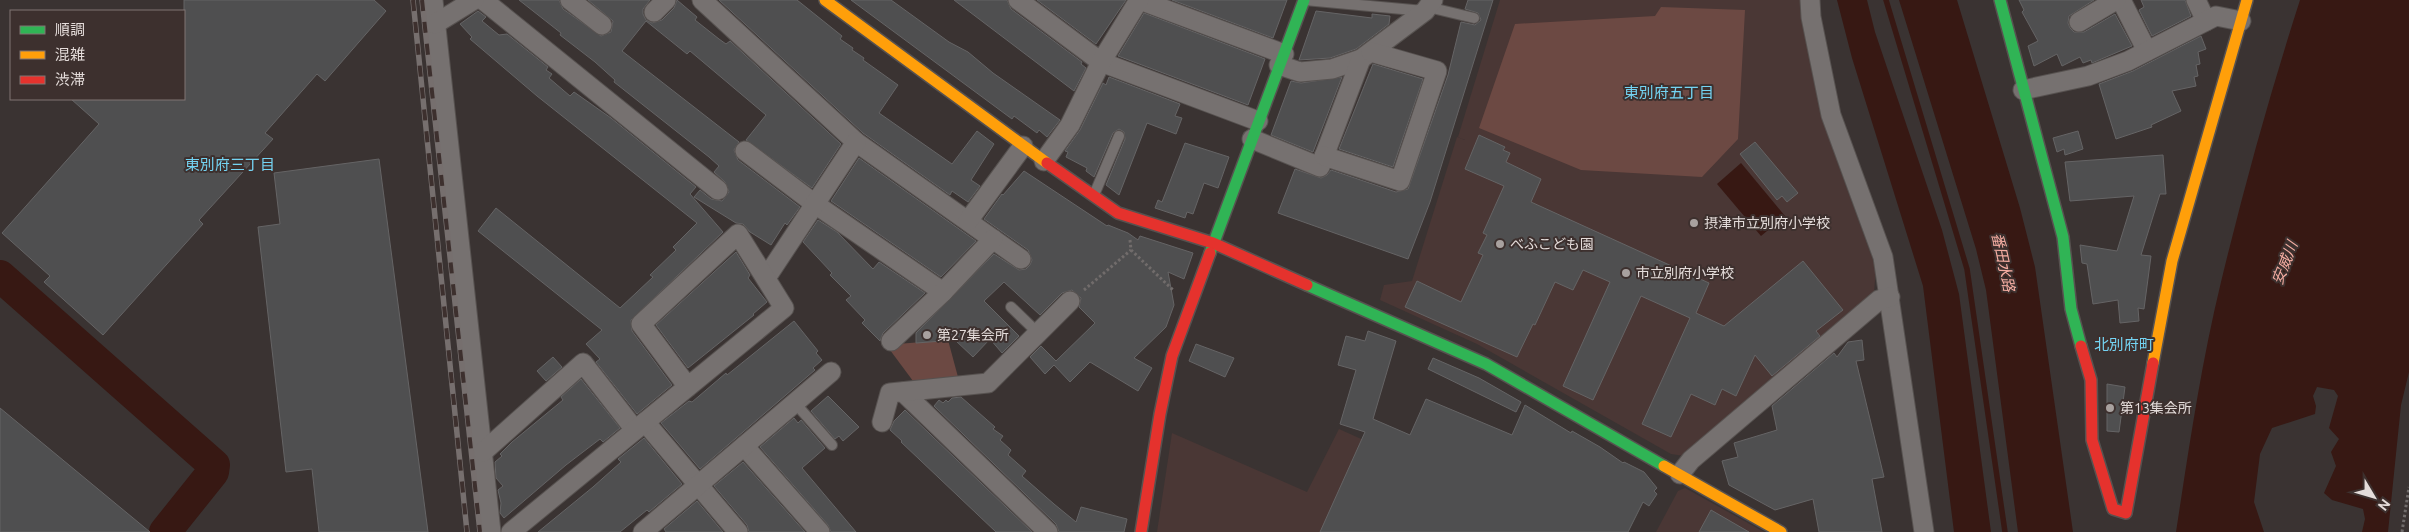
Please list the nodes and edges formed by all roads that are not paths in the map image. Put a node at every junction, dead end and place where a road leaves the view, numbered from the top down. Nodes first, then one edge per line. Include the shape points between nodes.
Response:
1 (433, 0) edge
2 (474, 0) edge
3 (483, 0) edge
4 (570, 0) edge
5 (702, 0) edge
6 (825, 0) edge
7 (1018, 0) edge
8 (1139, 0) edge
9 (1304, 0) edge
10 (1810, 0) edge
11 (2000, 0) edge
12 (2116, 0) edge
13 (2121, 0) edge
14 (2196, 0) edge
15 (2248, 0) edge
16 (1429, 6) edge
17 (2214, 12) edge
18 (1474, 18) dead end
19 (2241, 21) junction
20 (2079, 22) dead end
21 (435, 24) junction
22 (602, 25) dead end
23 (2147, 51) junction
24 (1366, 55) junction
25 (1282, 59) junction
26 (1101, 62) junction
27 (2023, 90) junction
28 (1258, 121) junction
29 (1119, 136) dead end
30 (1252, 139) junction
31 (856, 142) junction
32 (1023, 146) junction
33 (745, 151) dead end
34 (1324, 156) junction
35 (1044, 161) junction
36 (718, 190) dead end
37 (1094, 196) junction
38 (815, 204) junction
39 (968, 221) junction
40 (993, 239) junction
41 (1213, 243) junction
42 (1021, 259) dead end
43 (766, 278) junction
44 (943, 292) junction
45 (1890, 297) junction
46 (1070, 301) road end
47 (1010, 307) dead end
48 (1038, 334) junction
49 (891, 341) dead end
50 (831, 372) dead end
51 (688, 387) junction
52 (903, 392) junction
53 (795, 403) junction
54 (882, 422) dead end
55 (640, 426) junction
56 (832, 445) dead end
57 (744, 446) junction
58 (482, 452) junction
59 (1680, 474) junction
60 (698, 486) junction
61 (650, 530) edge
62 (492, 532) edge
63 (511, 532) edge
64 (738, 532) edge
65 (820, 532) edge
66 (1048, 532) edge
67 (1141, 532) edge
68 (1781, 532) edge
69 (1924, 532) edge

1 - 21 street
2 - 21 street
3 - 36 street
4 - 22 street
5 - 31 street
6 - 32 street
7 - 26 street
8 - 25 street
8 - 26 street
9 - 16 lane
9 - 25 street
10 - 45 street via 1831,115 1882,257
11 - 27 street
12 - 20 street
13 - 23 street
14 - 17 street
15 - 19 street
16 - 18 lane
16 - 24 street
17 - 19 street
17 - 23 street
19 - 27 street via 2172,261 2126,513 2113,509 2092,440 2091,380 2071,309 2063,237
21 - 58 street
23 - 27 street via 2088,76
24 - 25 street via 1332,69 1300,72
24 - 34 street
24 - 34 street via 1437,71 1400,181
25 - 28 street
26 - 28 street
26 - 35 street via 1070,126
28 - 30 street
29 - 37 lane
30 - 34 street via 1320,167
30 - 41 street
31 - 38 street
31 - 39 street
32 - 35 street
32 - 39 street
33 - 38 street
35 - 37 street
37 - 41 street via 1118,213
38 - 43 street
38 - 44 street
39 - 40 street
40 - 42 street
40 - 44 street
41 - 59 street via 1486,364
41 - 67 street via 1172,356
43 - 51 street via 784,308
43 - 51 street via 738,234 641,324
44 - 49 street
45 - 59 street via 1879,300 1698,454
45 - 69 street
46 - 48 street
47 - 48 lane
48 - 52 street via 988,383
50 - 53 street
51 - 55 street
52 - 54 street via 890,393
52 - 66 street
53 - 56 lane
53 - 57 street
55 - 58 street via 583,363
55 - 60 street
55 - 63 street
57 - 60 street
57 - 65 street
58 - 62 street
59 - 68 street
60 - 61 street
60 - 64 street

